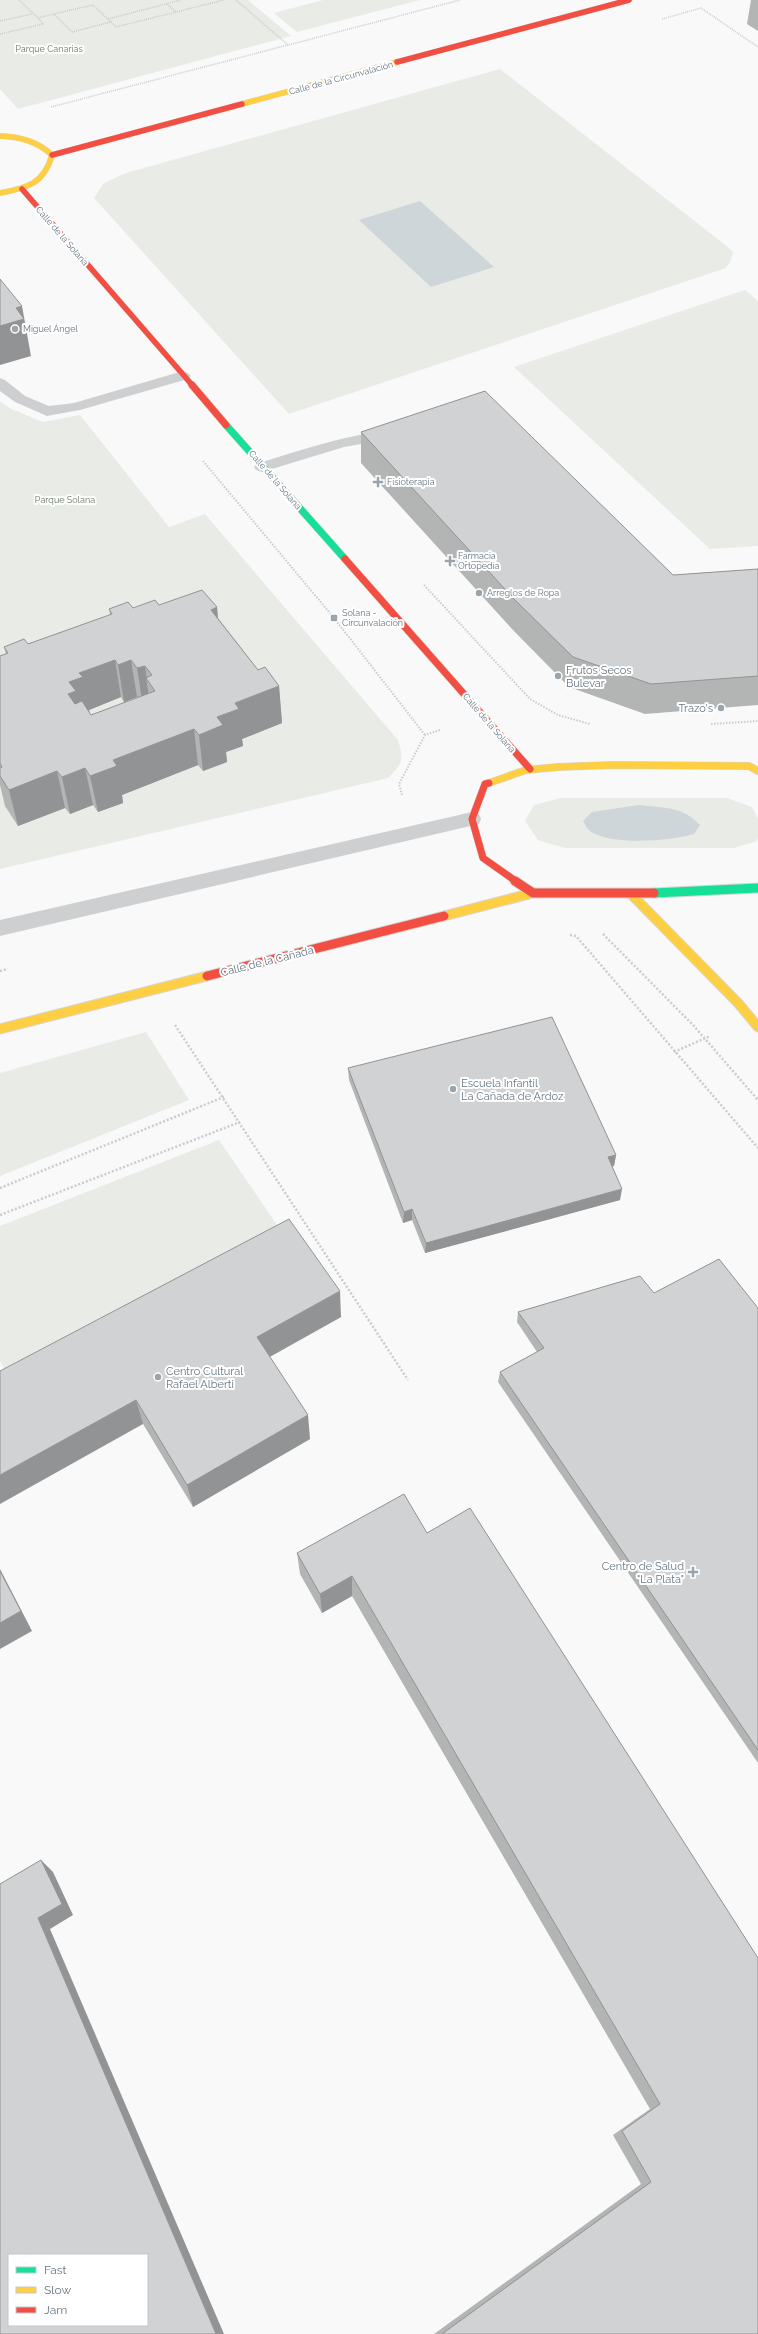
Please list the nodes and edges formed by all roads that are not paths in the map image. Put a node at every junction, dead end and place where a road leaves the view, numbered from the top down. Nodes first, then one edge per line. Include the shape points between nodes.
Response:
1 (629, 0) edge
2 (0, 136) edge
3 (52, 156) junction
4 (22, 189) junction
5 (0, 193) edge
6 (183, 376) junction
7 (0, 383) edge
8 (407, 438) edge
9 (262, 466) junction
10 (530, 769) junction
11 (758, 771) edge
12 (472, 819) junction
13 (758, 888) edge
14 (533, 893) junction
15 (631, 894) junction
16 (0, 928) edge
17 (758, 1027) edge
18 (0, 1029) edge

1 - 3 street, Calle de la Circunvalación
2 - 3 street via 31,140 45,146
3 - 4 street via 51,168 41,180
4 - 5 street
4 - 6 street, Calle de la Solana
6 - 7 street via 75,407 47,411 20,399
6 - 9 street, Calle de la Solana
8 - 9 street via 402,434 372,437
9 - 10 street, Calle de la Solana
10 - 11 street via 750,766
10 - 12 street via 485,784
12 - 14 street via 483,858
12 - 16 street
13 - 15 street, Calle de la Cañada
14 - 15 street, Calle de la Cañada
14 - 18 street, Calle de la Cañada
15 - 17 street via 738,1003

